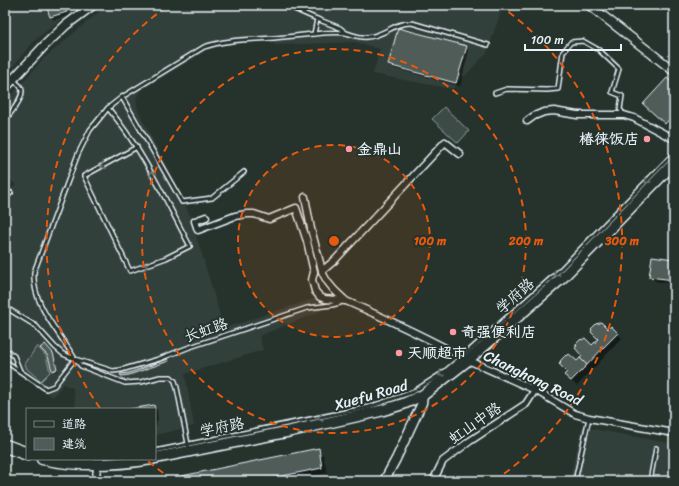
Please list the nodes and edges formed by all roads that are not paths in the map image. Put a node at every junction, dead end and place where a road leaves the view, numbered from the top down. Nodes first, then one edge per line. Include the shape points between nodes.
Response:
1 (93, 5) edge
2 (285, 5) edge
3 (589, 5) edge
4 (317, 19) junction
5 (346, 33) junction
6 (314, 34) junction
7 (488, 45) dead end
8 (5, 69) edge
9 (674, 71) edge
10 (13, 80) junction
11 (5, 88) edge
12 (495, 94) dead end
13 (122, 97) junction
14 (108, 108) junction
15 (624, 115) junction
16 (5, 121) edge
17 (527, 121) dead end
18 (674, 139) edge
19 (137, 147) junction
20 (674, 153) edge
21 (460, 154) dead end
22 (674, 163) edge
23 (244, 172) dead end
24 (11, 193) dead end
25 (304, 197) dead end
26 (5, 198) edge
27 (206, 217) dead end
28 (322, 271) junction
29 (346, 301) junction
30 (5, 307) edge
31 (5, 350) edge
32 (465, 358) junction
33 (75, 359) junction
34 (5, 361) edge
35 (20, 370) junction
36 (535, 390) junction
37 (423, 395) junction
38 (589, 418) junction
39 (674, 433) edge
40 (5, 441) edge
41 (5, 448) edge
42 (188, 448) junction
43 (656, 448) dead end
44 (26, 449) edge
45 (156, 451) edge
46 (26, 455) edge
47 (156, 458) edge
48 (49, 460) edge
49 (147, 460) edge
50 (92, 461) edge
51 (96, 481) edge
52 (384, 481) edge
53 (433, 481) edge
54 (575, 481) edge
55 (650, 481) edge

1 - 10 street via 66,25
2 - 4 lane
3 - 9 street
4 - 5 lane
4 - 6 lane
5 - 6 lane
5 - 7 lane via 360,38 369,37 403,22
6 - 13 lane via 216,43 204,47
8 - 10 lane
10 - 11 street
10 - 16 lane via 23,91
12 - 15 lane via 507,89 558,89 563,52 571,42 583,41 599,50 619,69 612,92 622,96 620,109
13 - 14 lane
13 - 23 lane via 182,202 212,198
14 - 19 lane
14 - 33 lane via 90,130 78,154 34,272 36,296
15 - 17 street via 577,115 554,110
15 - 18 street
19 -> 19 lane via 84,176 130,271 190,246
20 -> 32 lane, 学府路 via 558,272
21 - 28 street via 445,142
22 - 32 main road, Xuefu Road via 562,278
24 - 26 lane
25 - 28 street
27 - 29 street via 195,221 198,230 235,216 254,214 269,218 296,208 307,241 314,272 312,280 315,291 325,299
28 - 29 street via 326,280
29 - 32 street, Changhong Road
29 - 33 lane, 长虹路 via 307,308 121,370 113,371
30 - 33 lane via 36,326 55,347
31 - 35 lane via 14,356
32 - 36 street, Changhong Road
32 - 37 main road, Xuefu Road
32 -> 42 lane, 学府路 via 427,384 390,401
33 - 35 lane via 54,386 46,389
33 - 42 lane via 81,366 125,383 171,377 177,388
34 - 35 lane
36 - 38 street, Changhong Road via 575,414
36 - 53 street, 虹山中路 via 526,404 444,461
37 - 42 main road, Xuefu Road via 380,411
37 - 52 street via 422,403
38 - 39 street, Changhong Road
38 - 54 lane
40 - 44 lane
41 - 46 main road
42 - 45 lane, 学府路
42 - 47 main road, Xuefu Road
43 - 55 lane
48 - 50 main road, Xuefu Road via 78,464
49 - 50 main road, Xuefu Road via 117,464
50 - 51 street

